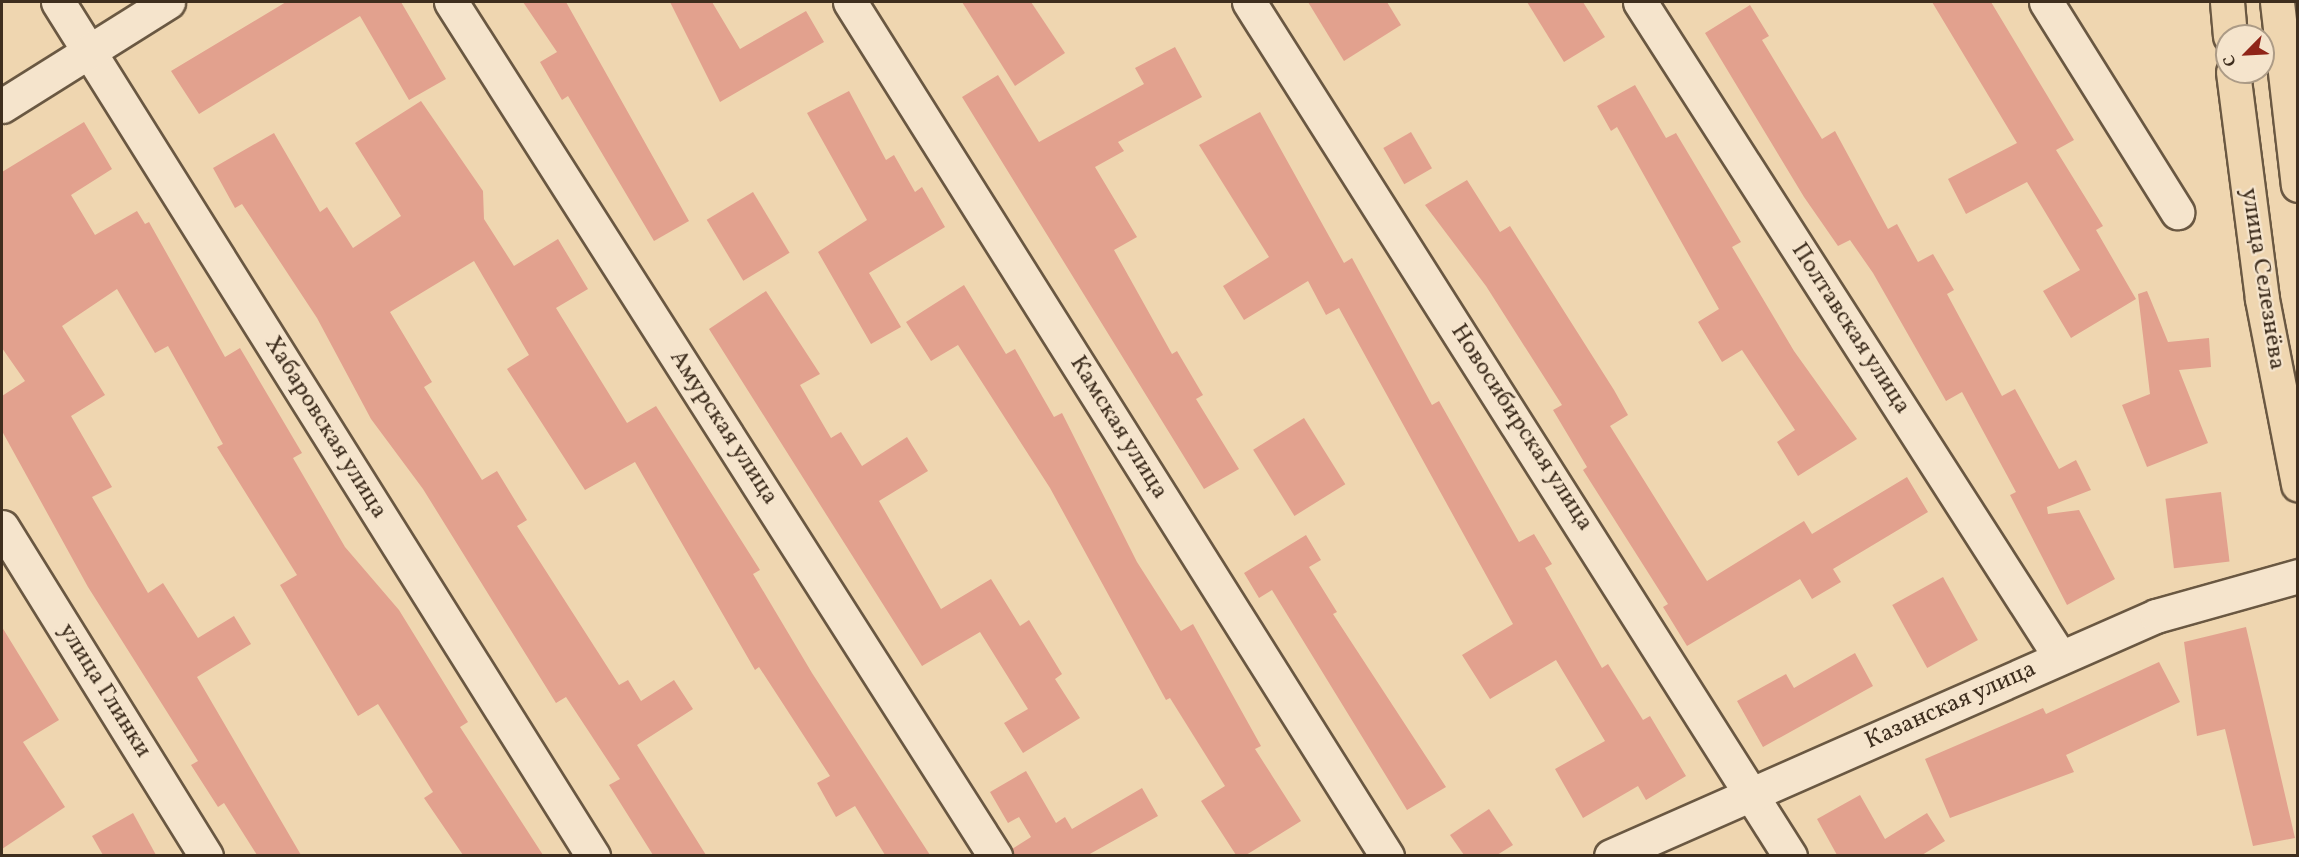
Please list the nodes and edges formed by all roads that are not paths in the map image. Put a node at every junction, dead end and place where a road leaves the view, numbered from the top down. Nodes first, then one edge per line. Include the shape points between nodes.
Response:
1 (58, 2) edge
2 (168, 2) edge
3 (451, 2) edge
4 (850, 2) edge
5 (1250, 2) edge
6 (1640, 2) edge
7 (2046, 2) edge
8 (2227, 2) edge
9 (2277, 2) edge
10 (2229, 24) edge
11 (89, 51) junction
12 (2235, 84) edge
13 (2, 106) edge
14 (2298, 185) edge
15 (2177, 212) dead end
16 (2298, 485) edge
17 (2, 527) edge
18 (2298, 576) edge
19 (2060, 657) junction
20 (1754, 793) junction
21 (206, 855) edge
22 (593, 855) edge
23 (995, 855) edge
24 (1386, 855) edge
25 (1611, 855) edge
26 (1790, 855) edge

1 - 11 street, Хабаровская улица
2 - 11 street
3 - 23 street, Амурская улица
4 - 24 street, Камская улица
5 - 20 street, Новосибирская улица
6 - 19 street, Полтавская улица
7 - 15 street
8 - 10 main road
9 - 14 main road, улица Селезнёва
11 - 13 street
11 - 22 street, Хабаровская улица
12 - 16 main road, улица Селезнёва via 2262,299
17 - 21 street, улица Глинки
18 - 19 street, Казанская улица via 2156,616
19 - 20 street, Казанская улица
20 - 25 street, Казанская улица
20 - 26 street, Новосибирская улица

